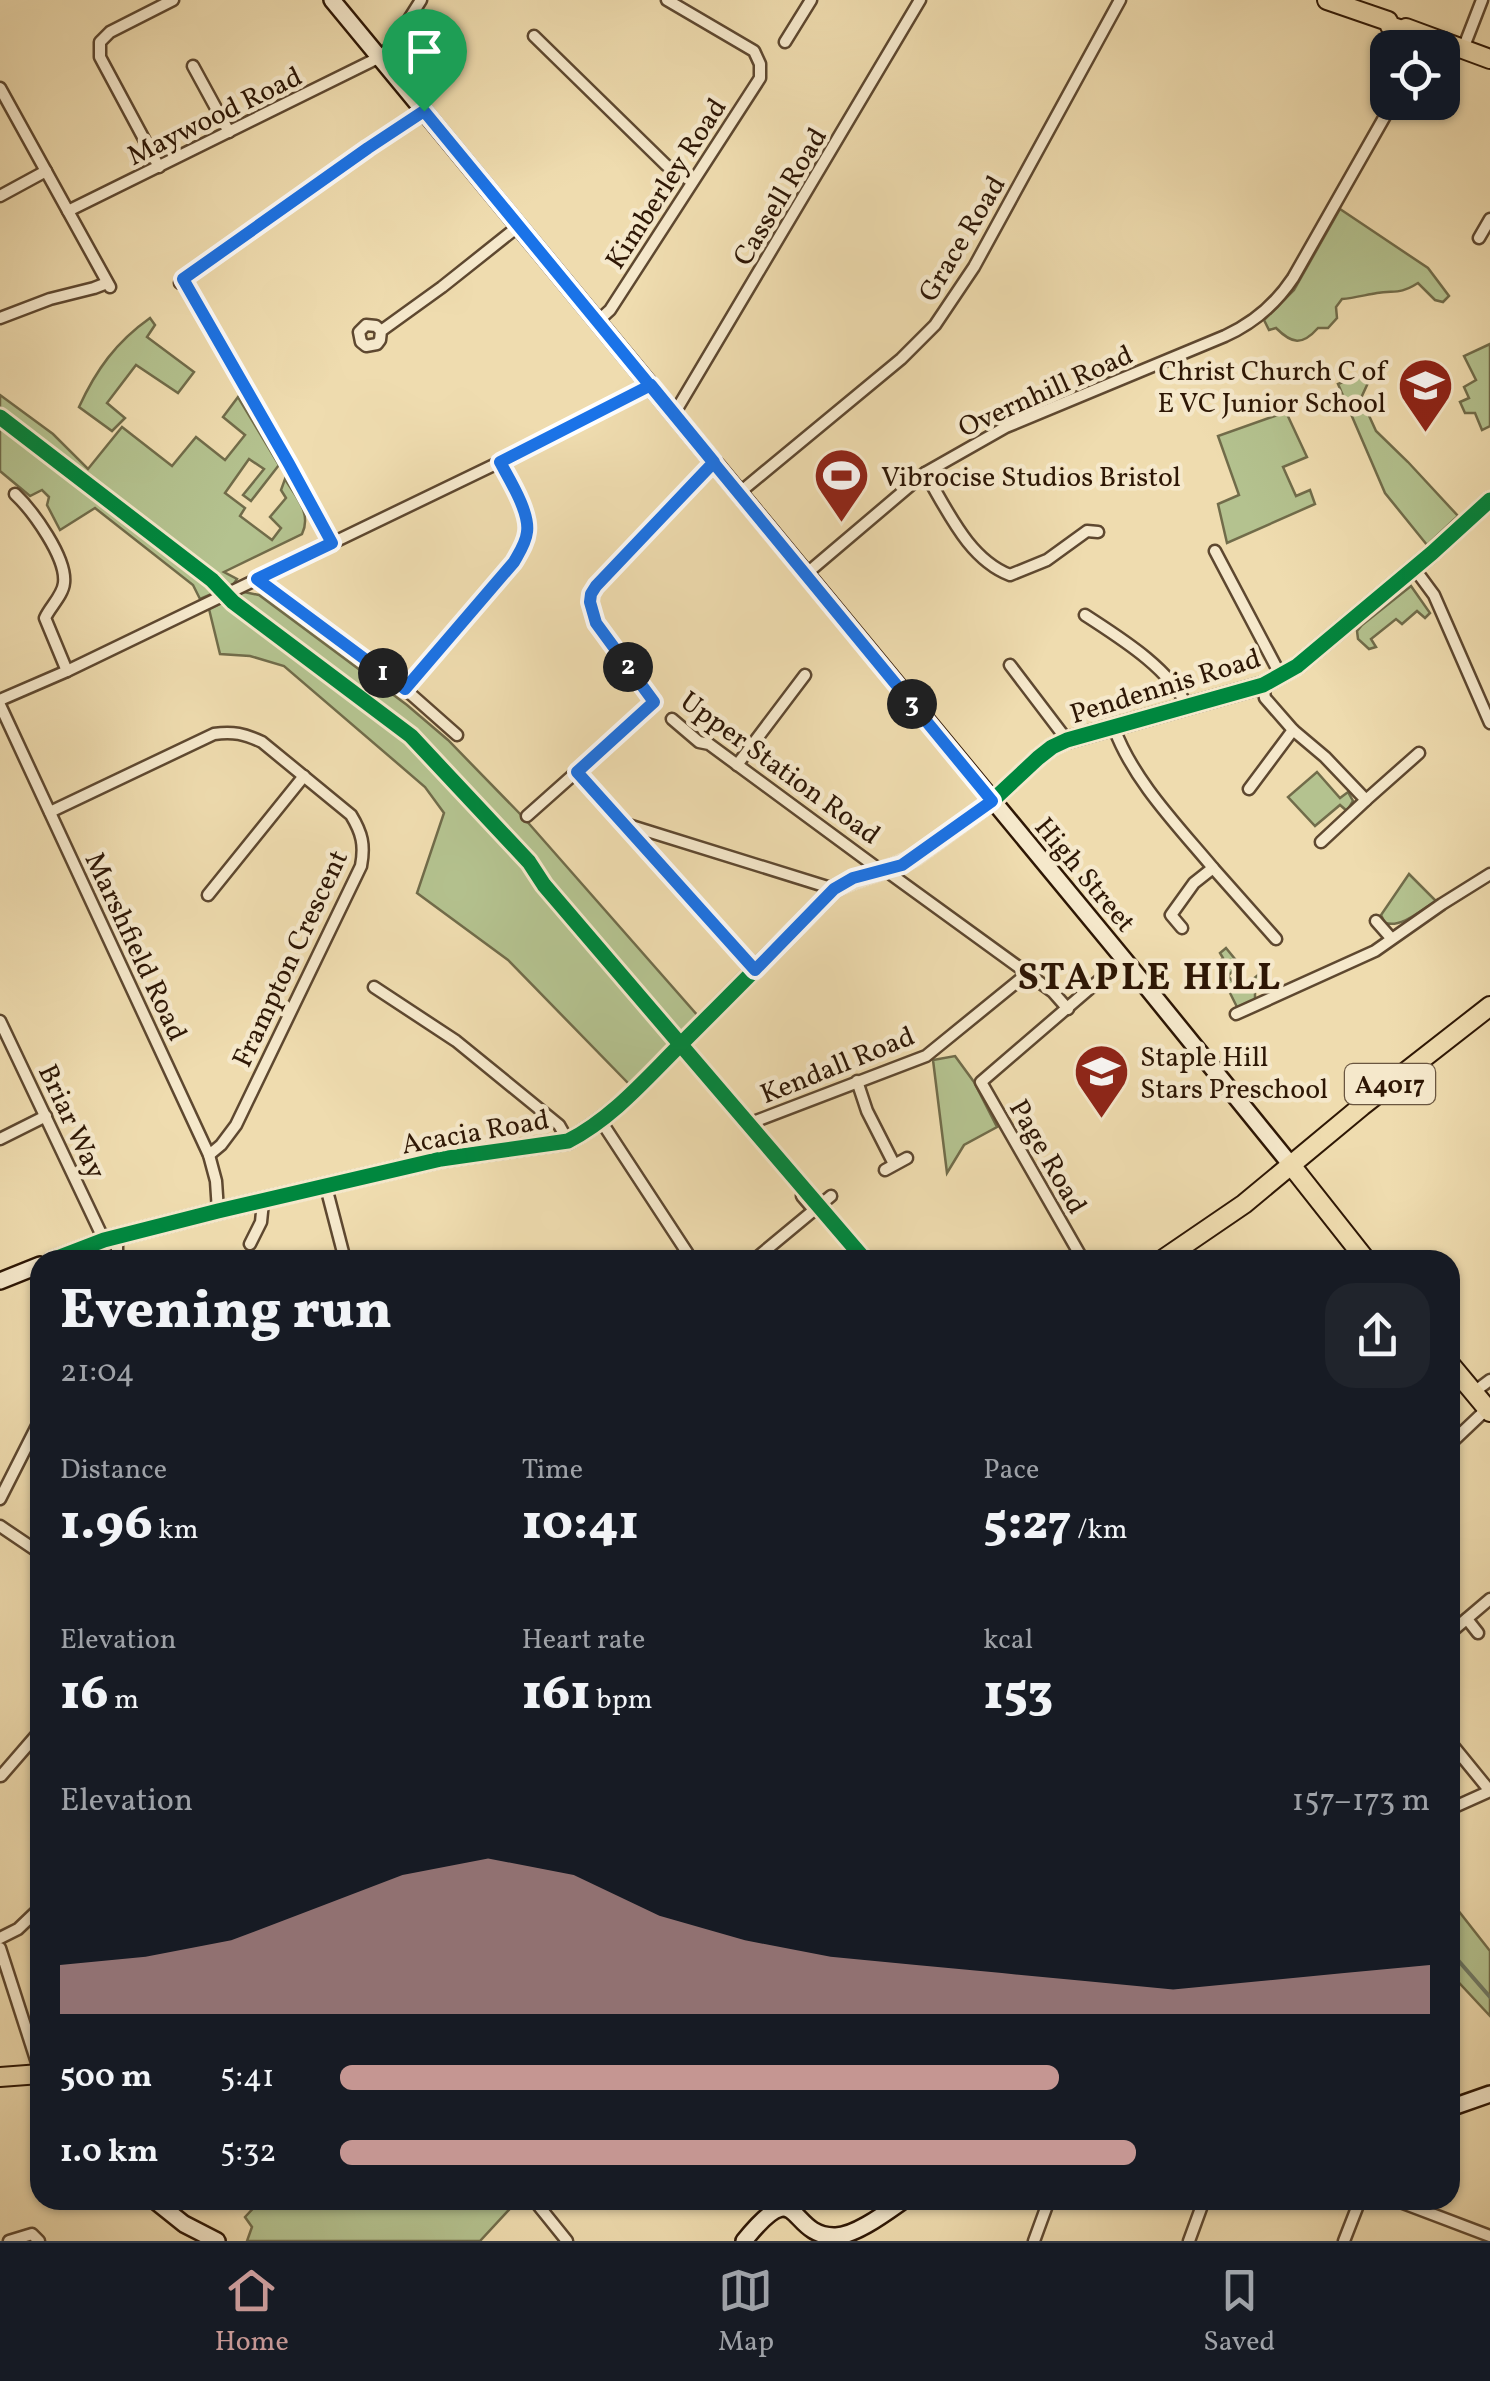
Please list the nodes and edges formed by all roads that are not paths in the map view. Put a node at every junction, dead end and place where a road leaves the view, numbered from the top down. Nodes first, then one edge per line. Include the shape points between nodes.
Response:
1 (173, 0) edge
2 (332, 0) edge
3 (421, 0) edge
4 (667, 0) edge
5 (810, 0) edge
6 (920, 0) edge
7 (1120, 0) edge
8 (1327, 0) edge
9 (1482, 0) edge
10 (1407, 30) edge
11 (534, 36) dead end
12 (785, 42) dead end
13 (1460, 48) edge
14 (1463, 49) junction
15 (380, 58) junction
16 (1490, 60) edge
17 (193, 66) dead end
18 (0, 88) edge
19 (424, 111) junction
20 (1383, 120) edge
21 (229, 132) junction
22 (160, 166) junction
23 (46, 170) junction
24 (692, 182) junction
25 (0, 196) edge
26 (68, 211) junction
27 (1490, 219) edge
28 (520, 225) junction
29 (1479, 238) dead end
30 (0, 318) edge
31 (598, 321) junction
32 (381, 330) dead end
33 (651, 385) junction
34 (674, 414) junction
35 (500, 462) junction
36 (714, 462) junction
37 (925, 473) junction
38 (739, 493) junction
39 (16, 494) dead end
40 (1490, 500) edge
41 (1098, 532) dead end
42 (332, 543) junction
43 (1216, 551) dead end
44 (1414, 568) junction
45 (806, 574) junction
46 (256, 579) junction
47 (1085, 614) dead end
48 (1010, 665) dead end
49 (66, 671) junction
50 (805, 675) dead end
51 (1280, 676) junction
52 (1263, 684) junction
53 (405, 689) junction
54 (0, 703) edge
55 (1187, 706) junction
56 (672, 719) dead end
57 (1490, 721) edge
58 (1114, 728) junction
59 (1293, 730) junction
60 (457, 735) dead end
61 (1066, 740) junction
62 (1419, 753) dead end
63 (736, 766) junction
64 (304, 776) junction
65 (1249, 788) dead end
66 (595, 791) dead end
67 (1366, 800) junction
68 (992, 801) junction
69 (50, 812) junction
70 (527, 816) dead end
71 (625, 824) junction
72 (1321, 842) dead end
73 (1212, 868) junction
74 (882, 870) junction
75 (1490, 874) edge
76 (834, 889) junction
77 (208, 895) dead end
78 (1376, 921) dead end
79 (1182, 928) dead end
80 (1276, 938) dead end
81 (1391, 938) junction
82 (1124, 959) junction
83 (755, 970) junction
84 (1028, 973) junction
85 (374, 988) dead end
86 (1490, 1006) edge
87 (1068, 1008) junction
88 (1236, 1014) dead end
89 (0, 1022) edge
90 (856, 1081) junction
91 (46, 1116) junction
92 (601, 1121) junction
93 (756, 1121) dead end
94 (0, 1139) edge
95 (568, 1141) junction
96 (209, 1154) junction
97 (907, 1158) dead end
98 (1290, 1165) junction
99 (326, 1187) junction
100 (802, 1196) dead end
101 (831, 1196) dead end
102 (263, 1202) junction
103 (218, 1210) junction
104 (814, 1210) junction
105 (110, 1238) junction
106 (250, 1244) dead end
107 (78, 1250) edge
108 (114, 1250) edge
109 (342, 1250) edge
110 (685, 1250) edge
111 (766, 1250) edge
112 (1077, 1250) edge
113 (1177, 1250) edge
114 (1358, 1250) edge
115 (30, 1269) edge
116 (0, 1281) edge
117 (1460, 1376) edge
118 (1490, 1380) edge
119 (1474, 1392) junction
120 (1489, 1410) edge
121 (1460, 1435) edge
122 (30, 1440) edge
123 (0, 1499) edge
124 (0, 1526) edge
125 (30, 1546) edge
126 (1490, 1599) edge
127 (1467, 1619) junction
128 (1460, 1625) edge
129 (1478, 1633) dead end
130 (30, 1743) edge
131 (1460, 1754) edge
132 (0, 1775) edge
133 (1490, 1791) edge
134 (1460, 1804) edge
135 (30, 1918) edge
136 (0, 1938) edge
137 (0, 1948) edge
138 (30, 2042) edge
139 (30, 2074) edge
140 (0, 2077) edge
141 (1490, 2094) edge
142 (1460, 2104) edge
143 (166, 2210) edge
144 (542, 2210) edge
145 (771, 2210) edge
146 (789, 2210) edge
147 (888, 2210) edge
148 (1045, 2210) edge
149 (1200, 2210) edge
150 (1356, 2210) edge
151 (1421, 2210) edge
152 (39, 2222) dead end
153 (1490, 2236) edge
154 (36, 2237) edge
155 (843, 2238) edge
156 (10, 2241) edge
157 (217, 2241) edge
158 (567, 2241) edge
159 (744, 2241) edge
160 (1034, 2241) edge
161 (1189, 2241) edge
162 (1344, 2241) edge

1 - 22 street via 100,42 100,58
2 - 15 street, High Street
3 - 15 street
4 - 24 street, Kimberley Road via 754,50 760,64 760,78
5 - 12 street
6 - 34 street, Cassell Road
7 - 38 street, Grace Road via 974,267 935,325
8 - 10 main road
9 - 14 street
11 - 24 street via 666,165
13 - 14 main road
14 - 16 main road
15 - 19 street, High Street
15 - 21 street, Maywood Road
17 - 21 street
18 - 23 street
19 - 28 street, High Street
19 - 42 street via 180,282
20 - 37 street, Overnhill Road via 1292,278 1259,316 1006,427
21 - 22 street, Maywood Road
22 - 26 street, Maywood Road
23 - 25 street
23 - 26 street
24 - 31 street, Kimberley Road
26 - 30 street via 108,285
27 - 29 street
28 - 31 street, High Street
28 - 32 street
31 - 33 street, High Street
33 - 34 street, High Street
33 - 35 street
34 - 36 street, High Street
35 - 42 street
35 - 53 street via 527,518 522,548
36 - 38 street, High Street
36 - 70 street via 591,594 596,623 654,702
37 - 41 street via 965,538 994,569 1010,575 1047,560 1087,530
37 - 45 street, Overnhill Road
38 - 45 street, High Street
39 - 49 street via 44,528 63,572 62,591 45,618
40 - 44 street, Pendennis Road
42 - 46 street
43 - 51 street
44 - 51 street, Pendennis Road
44 - 57 street via 1434,595
45 - 68 street, High Street
46 - 49 street
46 - 53 street
47 - 55 street via 1178,687
48 - 61 street
49 - 54 street
50 - 63 street
51 - 52 street, Pendennis Road
52 - 55 street, Pendennis Road
52 - 59 street via 1265,698
53 - 60 street
54 - 69 street, Marshfield Road
55 - 58 street, Pendennis Road
56 - 63 street, Upper Station Road
58 - 61 street, Pendennis Road
58 - 73 street via 1123,753
59 - 65 street
59 - 67 street
61 - 68 street, Pendennis Road
62 - 67 street
63 - 74 street, Upper Station Road
64 - 69 street, Frampton Crescent via 247,735 214,734
64 - 77 street
64 - 96 street, Frampton Crescent via 351,815 364,849 361,866 236,1125
66 - 71 street
67 - 72 street
68 - 74 street, Acacia Road via 915,857
68 - 82 street, High Street
69 - 96 street, Marshfield Road
71 - 76 street
71 - 83 street
73 - 79 street via 1172,915
73 - 80 street
74 - 76 street, Acacia Road
74 - 84 street, Upper Station Road
75 - 81 street
76 - 83 street, Acacia Road
78 - 81 street
81 - 88 street
82 - 87 street, Page Road
82 - 98 street, High Street
83 - 92 street, Acacia Road
84 - 87 street, Upper Station Road
84 - 90 street, Kendall Road via 926,1056
85 - 95 street via 456,1041 559,1126
86 - 98 main road, A4017
87 - 112 street, Page Road via 981,1082
89 - 91 street, Briar Way
90 - 93 street, Kendall Road
90 - 97 street via 890,1167
91 - 94 street
91 - 105 street, Briar Way
92 - 95 street, Acacia Road
92 - 110 street
95 - 99 street, Acacia Road via 441,1159
96 - 103 street, Marshfield Road
98 - 113 main road, A4017
98 - 114 main road
99 - 102 street, Acacia Road
99 - 109 street
100 - 104 street
101 - 104 street
102 - 103 street, Acacia Road
102 - 106 street
103 - 105 street, Acacia Road
104 - 111 street
105 - 107 street, Acacia Road
105 - 108 street
115 - 116 street
117 - 119 main road
118 - 119 street
119 - 120 main road
120 - 121 street
122 - 123 street
124 - 125 street
126 - 127 street
127 - 128 street
127 - 129 street
130 - 132 street
131 - 133 street
133 - 134 street
135 - 136 street
137 - 138 street
139 - 140 main road
141 - 142 street
143 - 157 street
144 - 158 street
145 - 159 street
146 - 155 street via 817,2233
147 - 155 street
148 - 160 street
149 - 161 street
150 - 162 street
151 - 153 street
152 - 154 street
154 - 156 street

